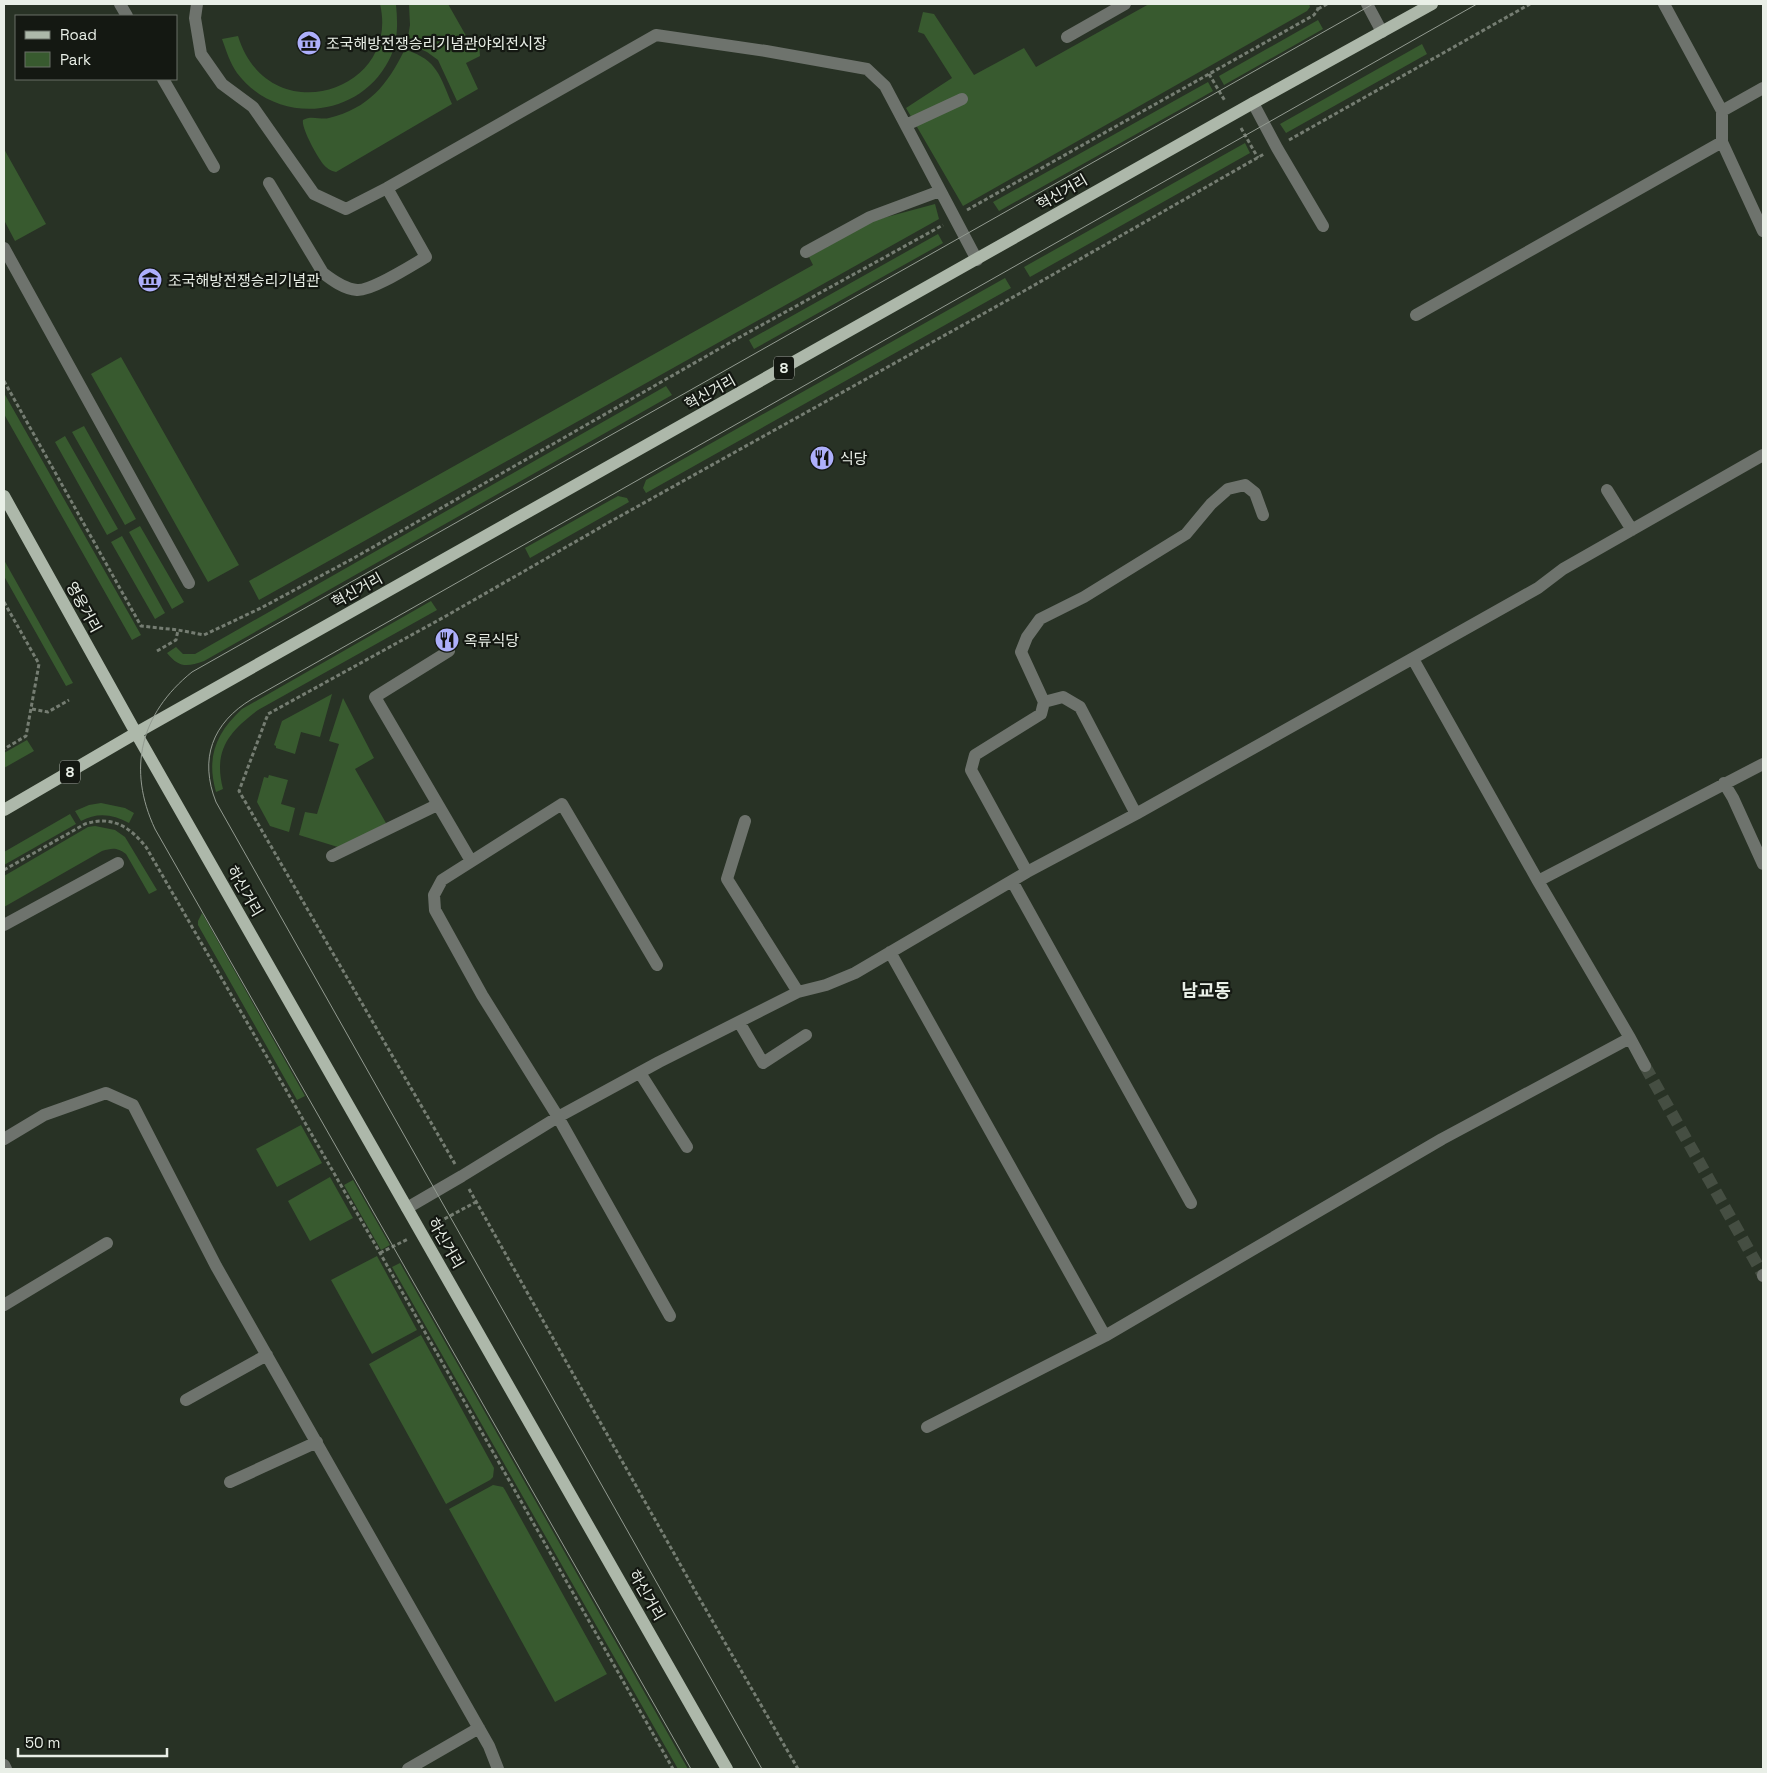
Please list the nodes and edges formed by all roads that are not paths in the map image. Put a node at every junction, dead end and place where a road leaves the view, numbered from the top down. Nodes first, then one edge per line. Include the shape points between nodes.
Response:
1 (120, 4) edge
2 (197, 4) edge
3 (1125, 4) edge
4 (1367, 4) edge
5 (1432, 4) edge
6 (1664, 4) edge
7 (126, 15) edge
8 (1382, 32) junction
9 (1068, 36) dead end
10 (164, 80) edge
11 (1763, 88) edge
12 (962, 99) dead end
13 (1253, 103) junction
14 (1722, 111) junction
15 (906, 125) junction
16 (1722, 142) junction
17 (214, 167) dead end
18 (269, 183) dead end
19 (387, 188) junction
20 (940, 191) junction
21 (1323, 226) dead end
22 (1763, 231) edge
23 (4, 248) edge
24 (806, 252) dead end
25 (977, 260) junction
26 (1416, 315) dead end
27 (1763, 455) edge
28 (1607, 490) dead end
29 (4, 496) edge
30 (1263, 515) dead end
31 (1632, 530) junction
32 (189, 583) dead end
33 (449, 651) dead end
34 (1413, 658) junction
35 (1044, 702) junction
36 (136, 733) junction
37 (1763, 764) edge
38 (1724, 783) junction
39 (437, 805) junction
40 (4, 810) edge
41 (1136, 814) junction
42 (745, 821) dead end
43 (332, 856) dead end
44 (471, 861) junction
45 (118, 863) dead end
46 (1763, 864) edge
47 (1027, 872) junction
48 (1012, 881) junction
49 (1538, 881) junction
50 (4, 925) edge
51 (890, 952) junction
52 (657, 965) dead end
53 (798, 992) junction
54 (739, 1022) junction
55 (806, 1035) dead end
56 (1630, 1038) junction
57 (1645, 1066) tunnel mouth
58 (640, 1073) junction
59 (558, 1117) junction
60 (4, 1139) edge
61 (687, 1147) dead end
62 (1190, 1203) dead end
63 (407, 1208) junction
64 (107, 1243) dead end
65 (4, 1305) edge
66 (670, 1316) dead end
67 (1105, 1336) junction
68 (267, 1355) junction
69 (186, 1400) dead end
70 (927, 1426) dead end
71 (317, 1442) junction
72 (230, 1482) dead end
73 (479, 1728) junction
74 (4, 1765) edge
75 (6, 1769) edge
76 (408, 1769) edge
77 (498, 1769) edge
78 (727, 1769) edge

1 - 7 street
2 - 19 street via 195,18 200,54 222,84 253,107 314,194 346,209
3 - 9 street
4 - 8 street
5 - 8 main road, 혁신거리 / 8
6 - 14 street
8 - 13 main road, 혁신거리 / 8
10 - 17 street
11 - 14 street
12 - 15 street
13 - 21 street
13 - 25 main road, 혁신거리 / 8
14 - 16 street
15 - 19 street via 885,86 867,70 656,35
15 - 20 street
16 - 22 street
16 - 26 street
18 - 19 street via 322,272 357,290 370,288 426,257
20 - 24 street via 870,217
20 - 25 street
23 - 32 street
25 - 36 main road, 혁신거리 / 8
27 - 31 street
28 - 31 street
29 - 36 main road, 영웅거리
30 - 35 street via 1255,493 1245,485 1228,489 1186,534 1084,597 1040,619 1021,652
31 - 34 street via 1563,569 1538,588
33 - 39 street via 374,697
34 - 41 street
34 - 49 street
35 - 41 street via 1064,697 1080,706
35 - 47 street via 1041,714 975,755 971,770
36 - 40 main road, 혁신거리 / 8
36 - 63 main road, 하신거리
37 - 38 street
38 - 46 street
38 - 49 street
39 - 43 street
39 - 44 street
41 - 47 street
42 - 53 street via 727,879
44 - 52 street via 562,804
44 - 59 street via 442,880 434,895 435,910 482,995
45 - 50 street
47 - 48 street
48 - 51 street
48 - 62 street
49 - 56 street
51 - 53 street via 855,973
51 - 67 street
53 - 54 street
54 - 55 street via 763,1063
54 - 58 street
56 - 57 street
56 - 67 street via 1442,1139
58 - 59 street
58 - 61 street
59 - 63 street
59 - 66 street
60 - 68 street via 44,1115 106,1093 133,1105 216,1266
63 - 78 main road, 하신거리
64 - 65 street
67 - 70 street
68 - 69 street
68 - 71 street
71 - 72 street
71 - 73 street
73 - 76 street
73 - 77 street
74 - 75 street

